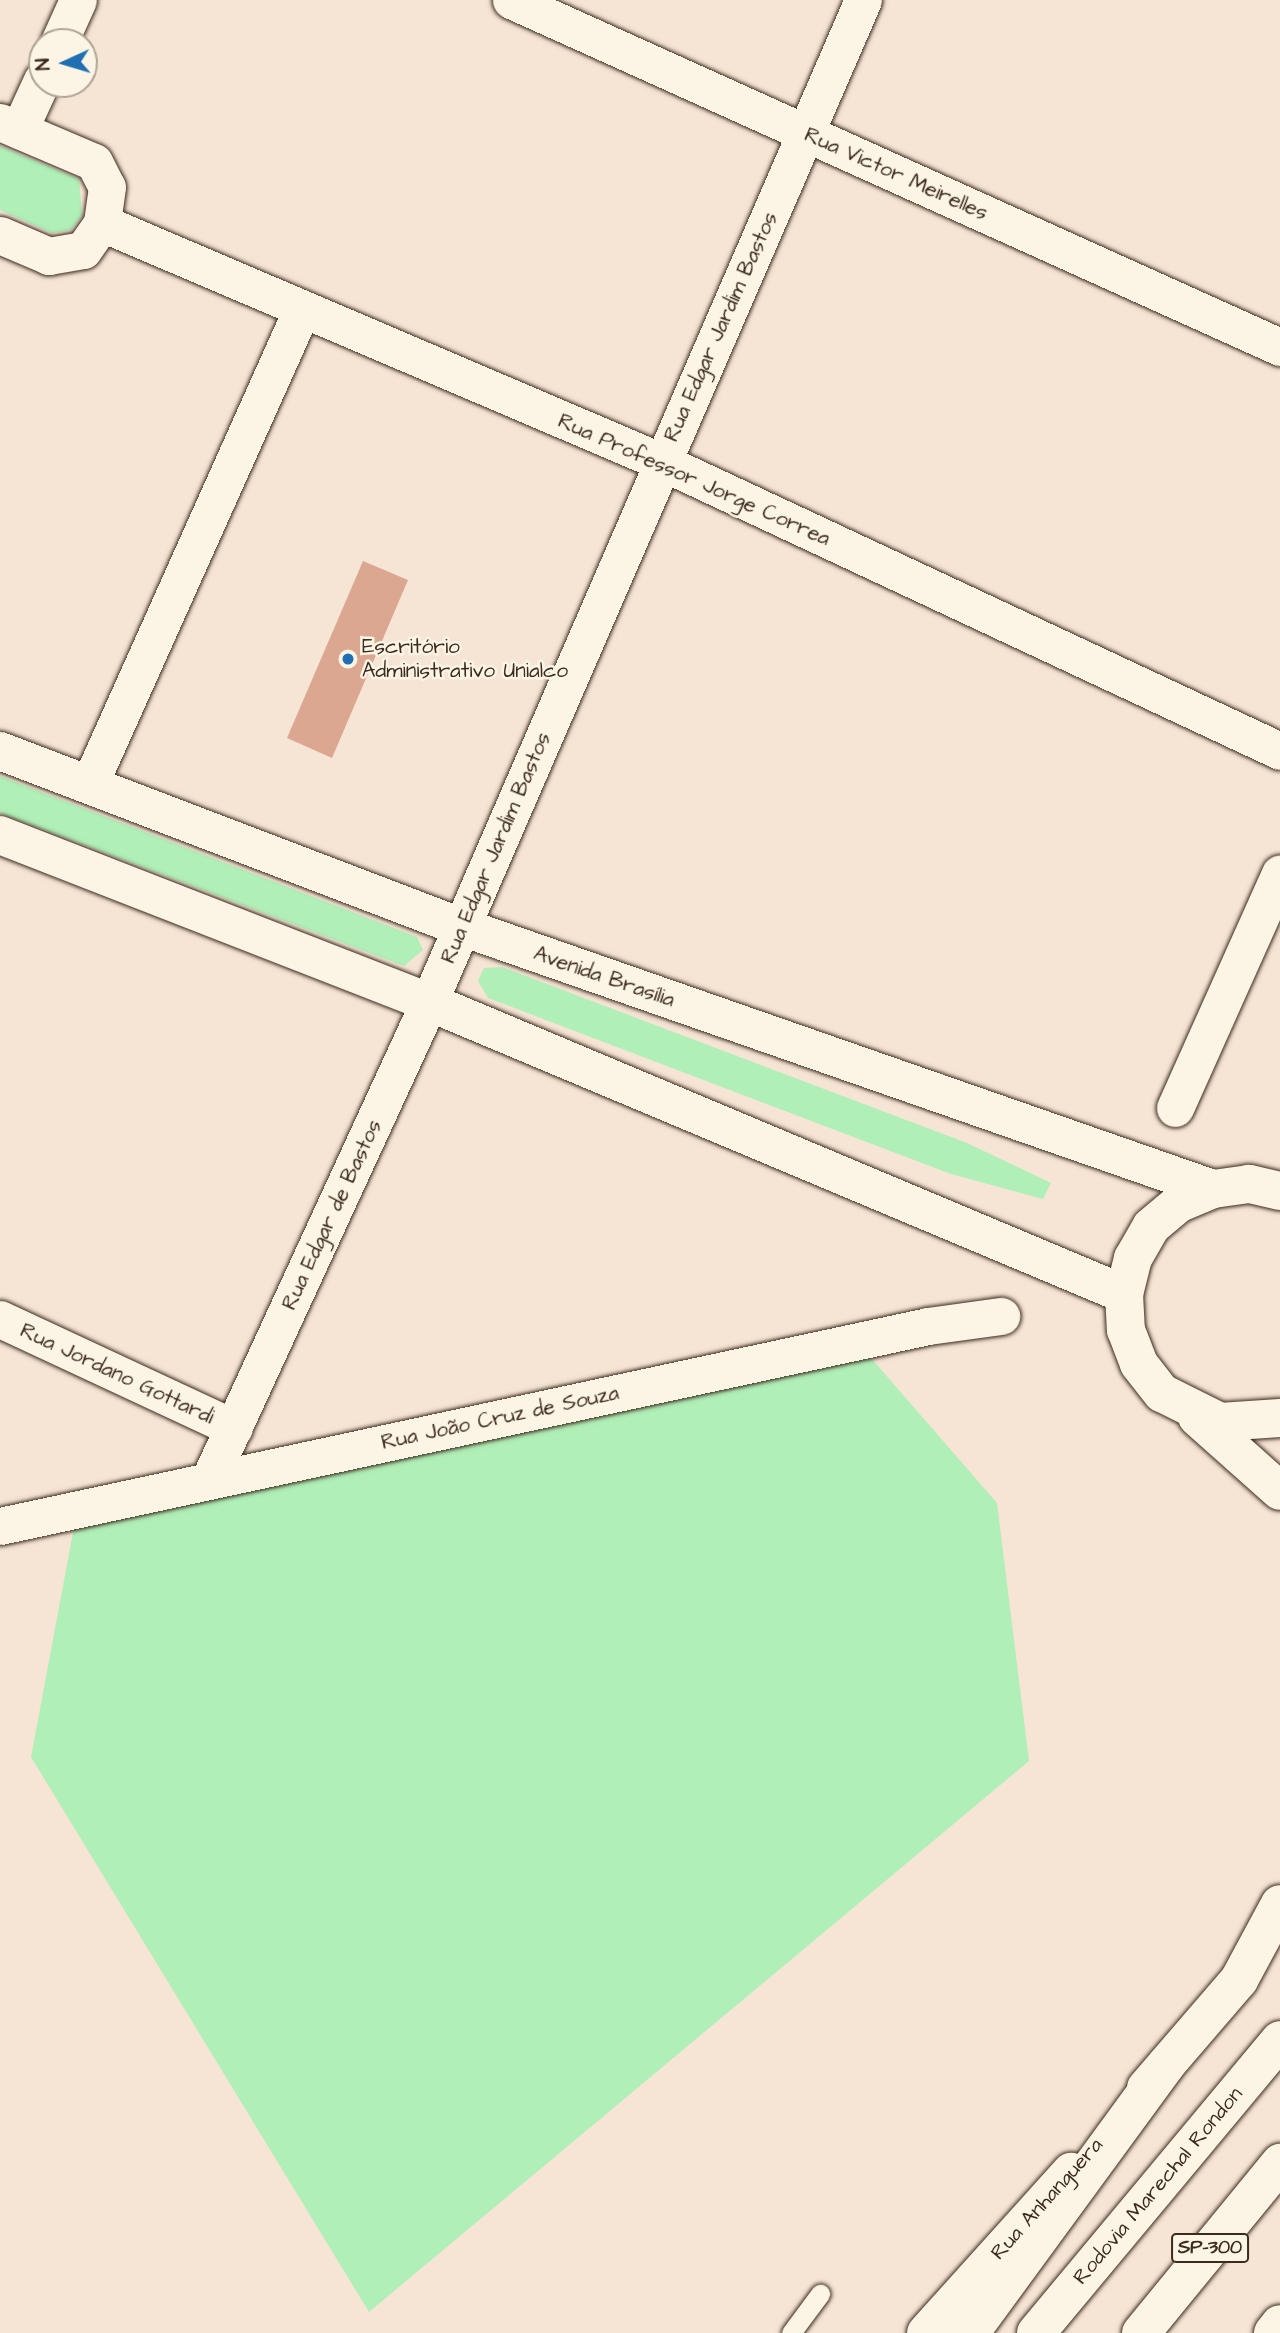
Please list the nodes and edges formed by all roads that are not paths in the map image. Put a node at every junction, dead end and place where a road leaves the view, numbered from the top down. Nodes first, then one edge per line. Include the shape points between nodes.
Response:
1 (78, 0) edge
2 (512, 0) edge
3 (863, 0) edge
4 (65, 28) edge
5 (29, 98) edge
6 (10, 126) edge
7 (806, 133) junction
8 (102, 223) junction
9 (0, 235) edge
10 (302, 309) junction
11 (1280, 347) edge
12 (662, 462) junction
13 (0, 751) edge
14 (1280, 751) edge
15 (89, 785) junction
16 (0, 835) edge
17 (1280, 873) edge
18 (462, 927) junction
19 (429, 1002) junction
20 (1175, 1108) dead end
21 (1213, 1189) junction
22 (1280, 1191) edge
23 (1124, 1294) junction
24 (1001, 1316) dead end
25 (0, 1320) edge
26 (1193, 1413) junction
27 (1280, 1418) edge
28 (234, 1429) junction
29 (210, 1478) junction
30 (1280, 1491) edge
31 (0, 1527) edge
32 (1280, 1904) edge
33 (1280, 2040) edge
34 (1167, 2064) junction
35 (1280, 2163) edge
36 (820, 2294) dead end
37 (1280, 2324) edge
38 (791, 2333) edge
39 (926, 2333) edge
40 (970, 2333) edge
41 (1036, 2333) edge
42 (1141, 2333) edge
43 (1273, 2333) edge

1 - 4 street
2 - 7 street, Rua Victor Meirelles
3 - 7 street, Rua Edgar Jardim Bastos
5 - 6 street
6 - 8 street via 94,162 107,187
7 - 11 street, Rua Victor Meirelles
7 - 12 street, Rua Edgar Jardim Bastos
8 - 9 street via 83,250 49,256
8 - 10 street, Rua Professor Jorge Correa
10 - 12 street, Rua Professor Jorge Correa
10 - 15 street
12 - 14 street, Rua Professor Jorge Correa
12 - 18 street, Rua Edgar Jardim Bastos
13 - 15 main road, Avenida Brasília
15 - 18 main road, Avenida Brasília
16 - 19 main road
17 - 20 street
18 - 19 street, Rua Edgar Jardim Bastos
18 - 21 main road, Avenida Brasília
19 - 23 main road
19 - 28 street, Rua Edgar de Bastos
21 - 22 main road, Avenida Brasília via 1250,1184
21 - 23 main road, Avenida Brasília via 1178,1203 1151,1227 1133,1258
23 - 26 main road, Avenida Brasília via 1126,1330 1139,1364 1162,1393
24 - 29 street, Rua João Cruz de Souza via 928,1326
25 - 28 street, Rua Jordano Gottardi
26 - 27 main road, Avenida Brasília via 1249,1424
26 - 30 main road, Avenida Brasília
28 - 29 street, Rua Edgar de Bastos
29 - 31 street, Rua João Cruz de Souza
32 - 34 main road via 1239,1980
33 - 41 main road, Rodovia Marechal Rondon
34 - 39 main road, Rua Anhanguera
34 - 40 main road
35 - 42 main road, SP-300
36 - 38 lane
37 - 43 main road

